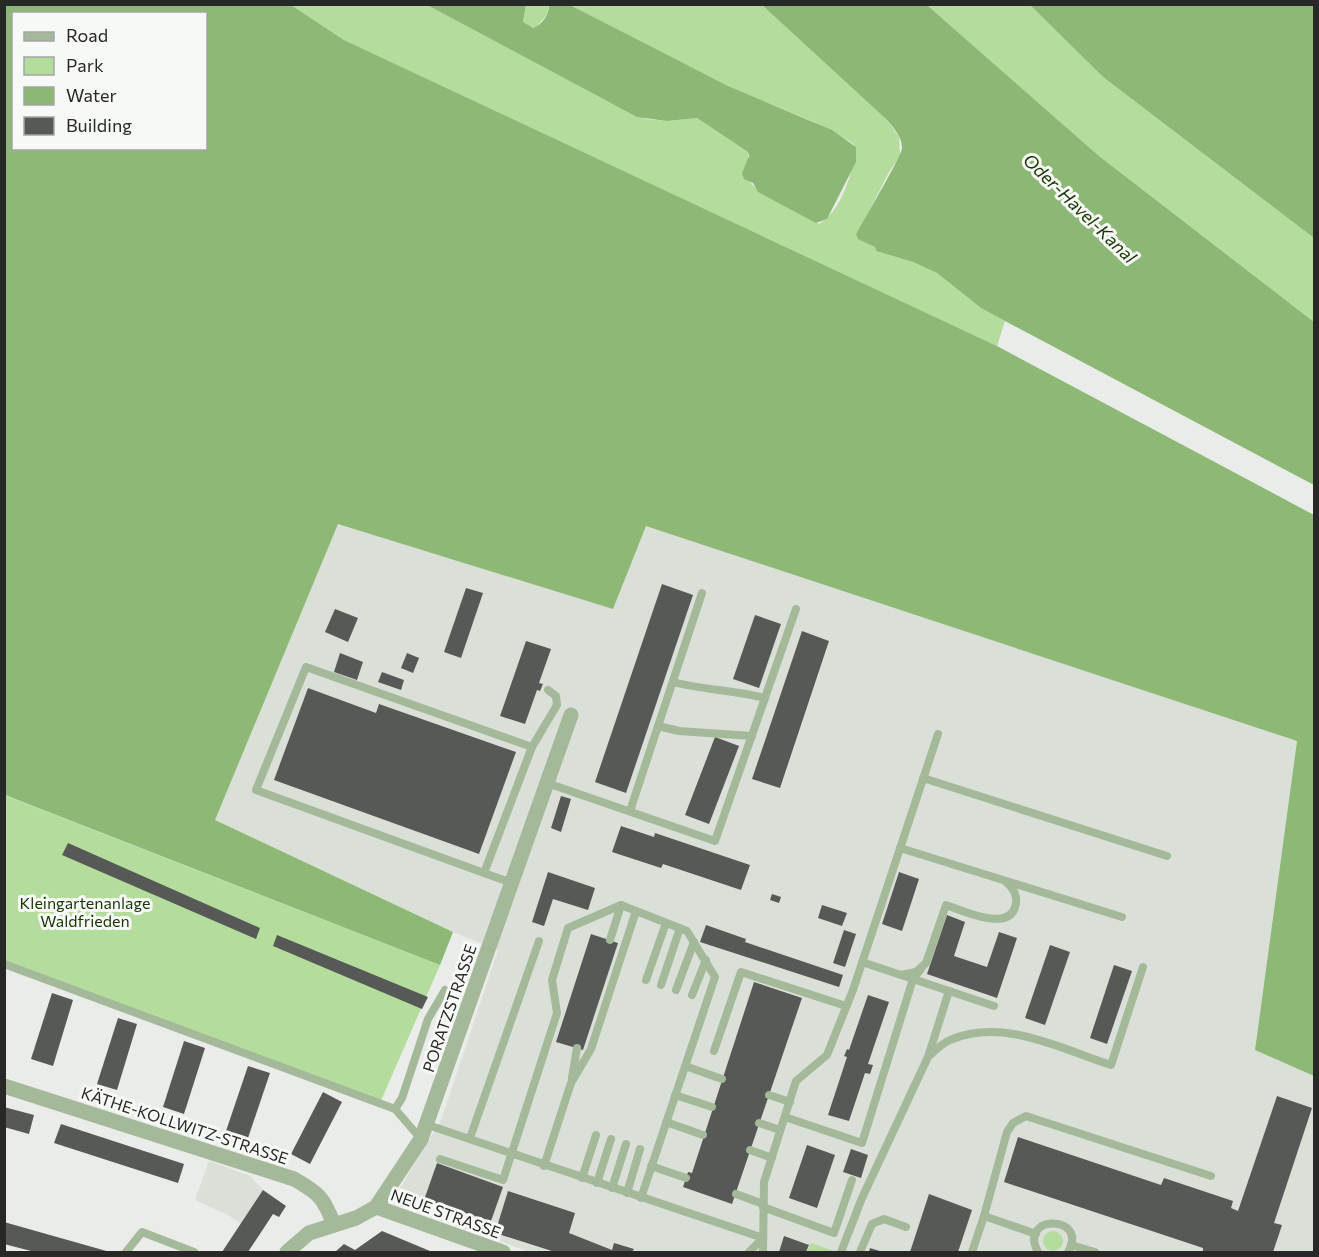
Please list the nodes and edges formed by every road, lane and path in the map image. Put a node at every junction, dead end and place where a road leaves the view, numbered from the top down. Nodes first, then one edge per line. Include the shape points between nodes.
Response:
1 (702, 593) dead end
2 (796, 609) dead end
3 (673, 682) junction
4 (548, 690) dead end
5 (765, 698) junction
6 (572, 715) dead end
7 (658, 726) junction
8 (938, 734) dead end
9 (752, 736) junction
10 (532, 747) junction
11 (923, 778) junction
12 (547, 783) junction
13 (630, 812) junction
14 (900, 848) junction
15 (1167, 856) dead end
16 (484, 873) junction
17 (1005, 881) junction
18 (512, 883) junction
19 (621, 905) junction
20 (636, 911) junction
21 (1122, 917) dead end
22 (666, 923) junction
23 (680, 928) junction
24 (610, 940) dead end
25 (538, 941) dead end
26 (694, 942) junction
27 (706, 960) junction
28 (862, 962) junction
29 (4, 964) edge
30 (1143, 967) dead end
31 (921, 969) junction
32 (902, 975) junction
33 (913, 979) junction
34 (646, 980) dead end
35 (661, 985) dead end
36 (445, 990) dead end
37 (676, 990) dead end
38 (949, 991) junction
39 (692, 995) dead end
40 (846, 1006) junction
41 (994, 1006) dead end
42 (577, 1048) dead end
43 (714, 1051) dead end
44 (928, 1057) junction
45 (685, 1066) junction
46 (722, 1078) dead end
47 (571, 1083) junction
48 (4, 1086) edge
49 (675, 1095) junction
50 (769, 1095) dead end
51 (790, 1102) junction
52 (712, 1107) dead end
53 (395, 1109) junction
54 (785, 1117) junction
55 (666, 1122) junction
56 (759, 1123) dead end
57 (428, 1125) junction
58 (780, 1130) junction
59 (596, 1134) dead end
60 (703, 1134) dead end
61 (470, 1138) junction
62 (421, 1139) junction
63 (611, 1139) dead end
64 (626, 1144) dead end
65 (640, 1149) dead end
66 (750, 1150) dead end
67 (512, 1154) junction
68 (440, 1158) dead end
69 (772, 1158) junction
70 (544, 1166) junction
71 (651, 1166) junction
72 (1211, 1176) dead end
73 (582, 1178) junction
74 (686, 1178) dead end
75 (852, 1180) dead end
76 (597, 1183) junction
77 (612, 1188) junction
78 (627, 1193) junction
79 (736, 1194) dead end
80 (640, 1198) junction
81 (763, 1205) junction
82 (376, 1207) junction
83 (984, 1216) junction
84 (334, 1225) junction
85 (906, 1227) dead end
86 (1036, 1234) junction
87 (763, 1238) junction
88 (1069, 1249) edge
89 (126, 1252) edge
90 (194, 1252) edge
91 (287, 1252) edge
92 (503, 1252) edge
93 (749, 1252) edge
94 (763, 1252) edge
95 (842, 1252) edge
96 (860, 1252) edge
97 (972, 1252) edge
98 (1038, 1252) edge
99 (1095, 1252) edge

1 - 3 lane
2 - 5 lane
3 - 5 lane
3 - 7 lane
4 - 10 lane via 556,696 557,705
5 - 9 lane
6 - 12 street, PORATZSTRASSE
7 - 9 lane
7 - 13 lane
8 - 11 lane
9 - 13 lane via 715,841
10 - 16 lane
10 - 16 lane via 306,668 256,790
11 - 14 lane
11 - 15 lane
12 - 13 lane
12 - 18 street, PORATZSTRASSE
14 - 17 lane
14 - 28 lane
16 - 18 lane
17 - 21 lane
17 - 31 lane via 1016,896 1011,913 1002,919 989,919 946,905
18 - 57 street, PORATZSTRASSE
19 - 20 lane
19 - 24 lane
19 - 67 lane via 568,928 552,980 557,1013
20 - 22 lane
20 - 47 lane via 591,1049
22 - 23 lane
22 - 34 lane
23 - 26 lane
23 - 35 lane
25 - 61 lane
26 - 27 lane
26 - 37 lane
27 - 39 lane
27 - 45 lane via 715,977
28 - 32 lane
28 - 40 lane
29 - 53 lane
30 - 44 lane via 1112,1065 1007,1031 987,1031 948,1041
31 - 32 lane
31 - 33 lane
32 - 33 lane
33 - 38 lane
33 - 54 lane via 862,1143
36 - 53 lane via 428,1019
38 - 41 lane
38 - 44 lane
40 - 43 lane via 741,972
40 - 51 lane via 827,1055 796,1081
42 - 47 lane
44 - 95 lane via 862,1198
45 - 46 lane
45 - 49 lane
47 - 70 lane
48 - 84 street, KÄTHE-KOLLWITZ-STRASSE via 294,1179 316,1191 326,1203
49 - 52 lane
49 - 55 lane
50 - 51 lane
51 - 54 lane
53 - 62 lane
54 - 58 lane
55 - 60 lane
55 - 71 lane
56 - 58 lane
57 - 61 lane
57 - 62 street, PORATZSTRASSE
58 - 69 lane
59 - 73 lane
61 - 67 lane
62 - 82 street, PORATZSTRASSE
63 - 76 lane
64 - 77 lane
65 - 78 lane
66 - 69 lane
67 - 68 lane via 503,1180
67 - 70 lane
69 - 81 lane via 764,1182
70 - 73 lane
71 - 74 lane
71 - 80 lane
72 - 83 lane via 1026,1116 1007,1132
73 - 76 lane
75 - 81 lane via 834,1233
76 - 77 lane
77 - 78 lane
78 - 80 lane
79 - 81 lane
80 - 87 lane
81 - 87 lane
82 - 84 street
82 - 92 street, NEUE STRASSE
83 - 86 lane
83 - 97 lane
84 - 91 street via 309,1233
85 - 96 lane via 884,1219 872,1224
86 - 88 lane via 1044,1224 1057,1223 1067,1229
86 - 98 lane
87 - 93 lane
87 - 94 lane
88 - 99 lane
89 - 90 lane via 142,1232

